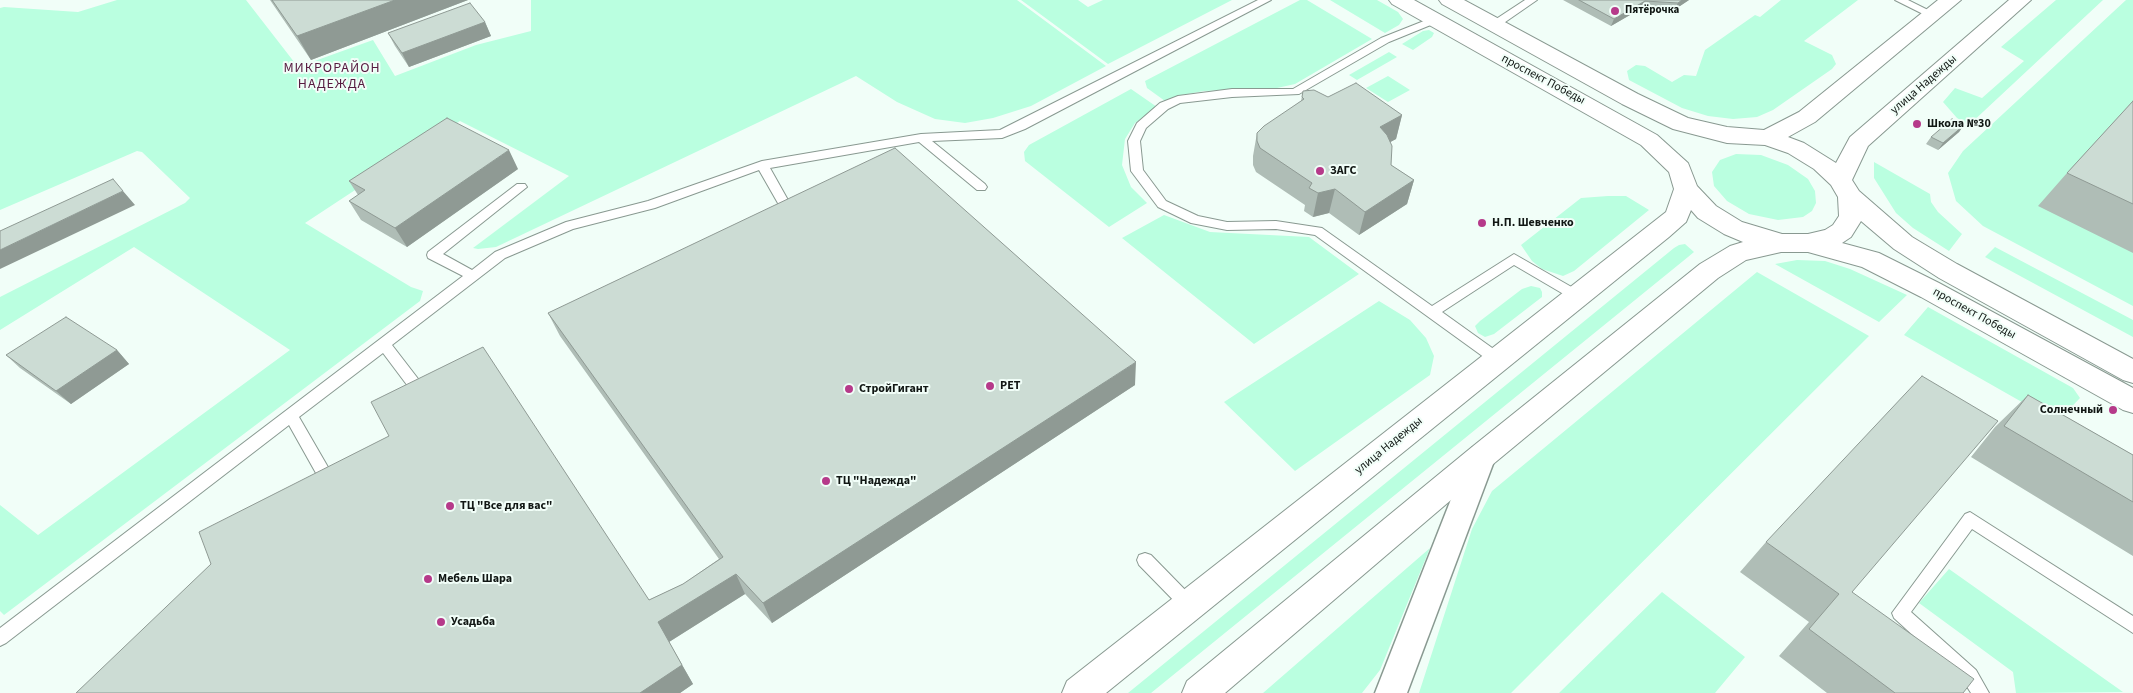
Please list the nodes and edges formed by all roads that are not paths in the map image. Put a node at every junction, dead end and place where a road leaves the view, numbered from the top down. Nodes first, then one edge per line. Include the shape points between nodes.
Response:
1 (1266, 0) edge
2 (1399, 0) edge
3 (1449, 0) edge
4 (1532, 0) edge
5 (1900, 0) edge
6 (1951, 0) edge
7 (2021, 0) edge
8 (1933, 15) junction
9 (1434, 20) junction
10 (1494, 25) junction
11 (1727, 135) junction
12 (921, 138) junction
13 (1767, 138) junction
14 (762, 166) junction
15 (1683, 179) junction
16 (521, 187) dead end
17 (981, 187) dead end
18 (1845, 188) junction
19 (787, 209) edge
20 (1795, 243) junction
21 (473, 276) junction
22 (1576, 296) junction
23 (1432, 312) junction
24 (383, 343) junction
25 (1497, 359) junction
26 (2133, 372) edge
27 (427, 401) edge
28 (2133, 402) edge
29 (291, 415) junction
30 (1482, 456) junction
31 (332, 487) edge
32 (1145, 560) dead end
33 (1189, 606) junction
34 (2133, 625) edge
35 (0, 638) edge
36 (1079, 693) edge
37 (1199, 693) edge
38 (1391, 693) edge
39 (1980, 693) edge

1 - 12 lane via 1002,134
2 - 9 main road, проспект Победы
3 - 10 main road, проспект Победы
4 - 10 lane
5 - 8 lane
6 - 8 main road
7 - 18 main road, улица Надежды via 1858,142
8 - 13 main road via 1808,117
9 - 15 main road, проспект Победы via 1649,140
9 - 23 lane via 1385,40 1295,92 1232,93 1178,100 1164,106 1140,126 1134,141 1137,171 1162,204 1195,220 1227,226 1276,225 1318,231
10 - 11 main road, проспект Победы via 1630,100 1681,124
11 - 13 main road, проспект Победы
11 - 15 main road, проспект Победы via 1707,138 1690,146 1684,154
12 - 14 lane
12 - 17 lane
13 - 18 main road, проспект Победы via 1796,148 1822,163
14 - 19 lane
14 - 21 lane via 651,205 570,225 500,255
15 - 20 main road, проспект Победы via 1707,212 1733,228 1750,235
15 - 22 main road, улица Надежды via 1677,216
16 - 21 lane via 433,256
18 - 20 main road, проспект Победы via 1851,217 1842,231 1833,237
18 - 26 main road, проспект Победы via 1903,243
20 - 28 main road, проспект Победы via 1870,260
20 - 30 main road via 1739,252 1709,271
21 - 24 lane
22 - 23 lane via 1514,259
22 - 25 main road, улица Надежды
23 - 25 lane
24 - 27 lane
24 - 29 lane
25 - 33 main road, улица Надежды
29 - 31 lane
29 - 35 lane
30 - 37 main road
30 - 38 street
32 - 33 lane
33 - 36 main road, улица Надежды
34 - 39 lane via 1970,519 1900,613 1970,676

